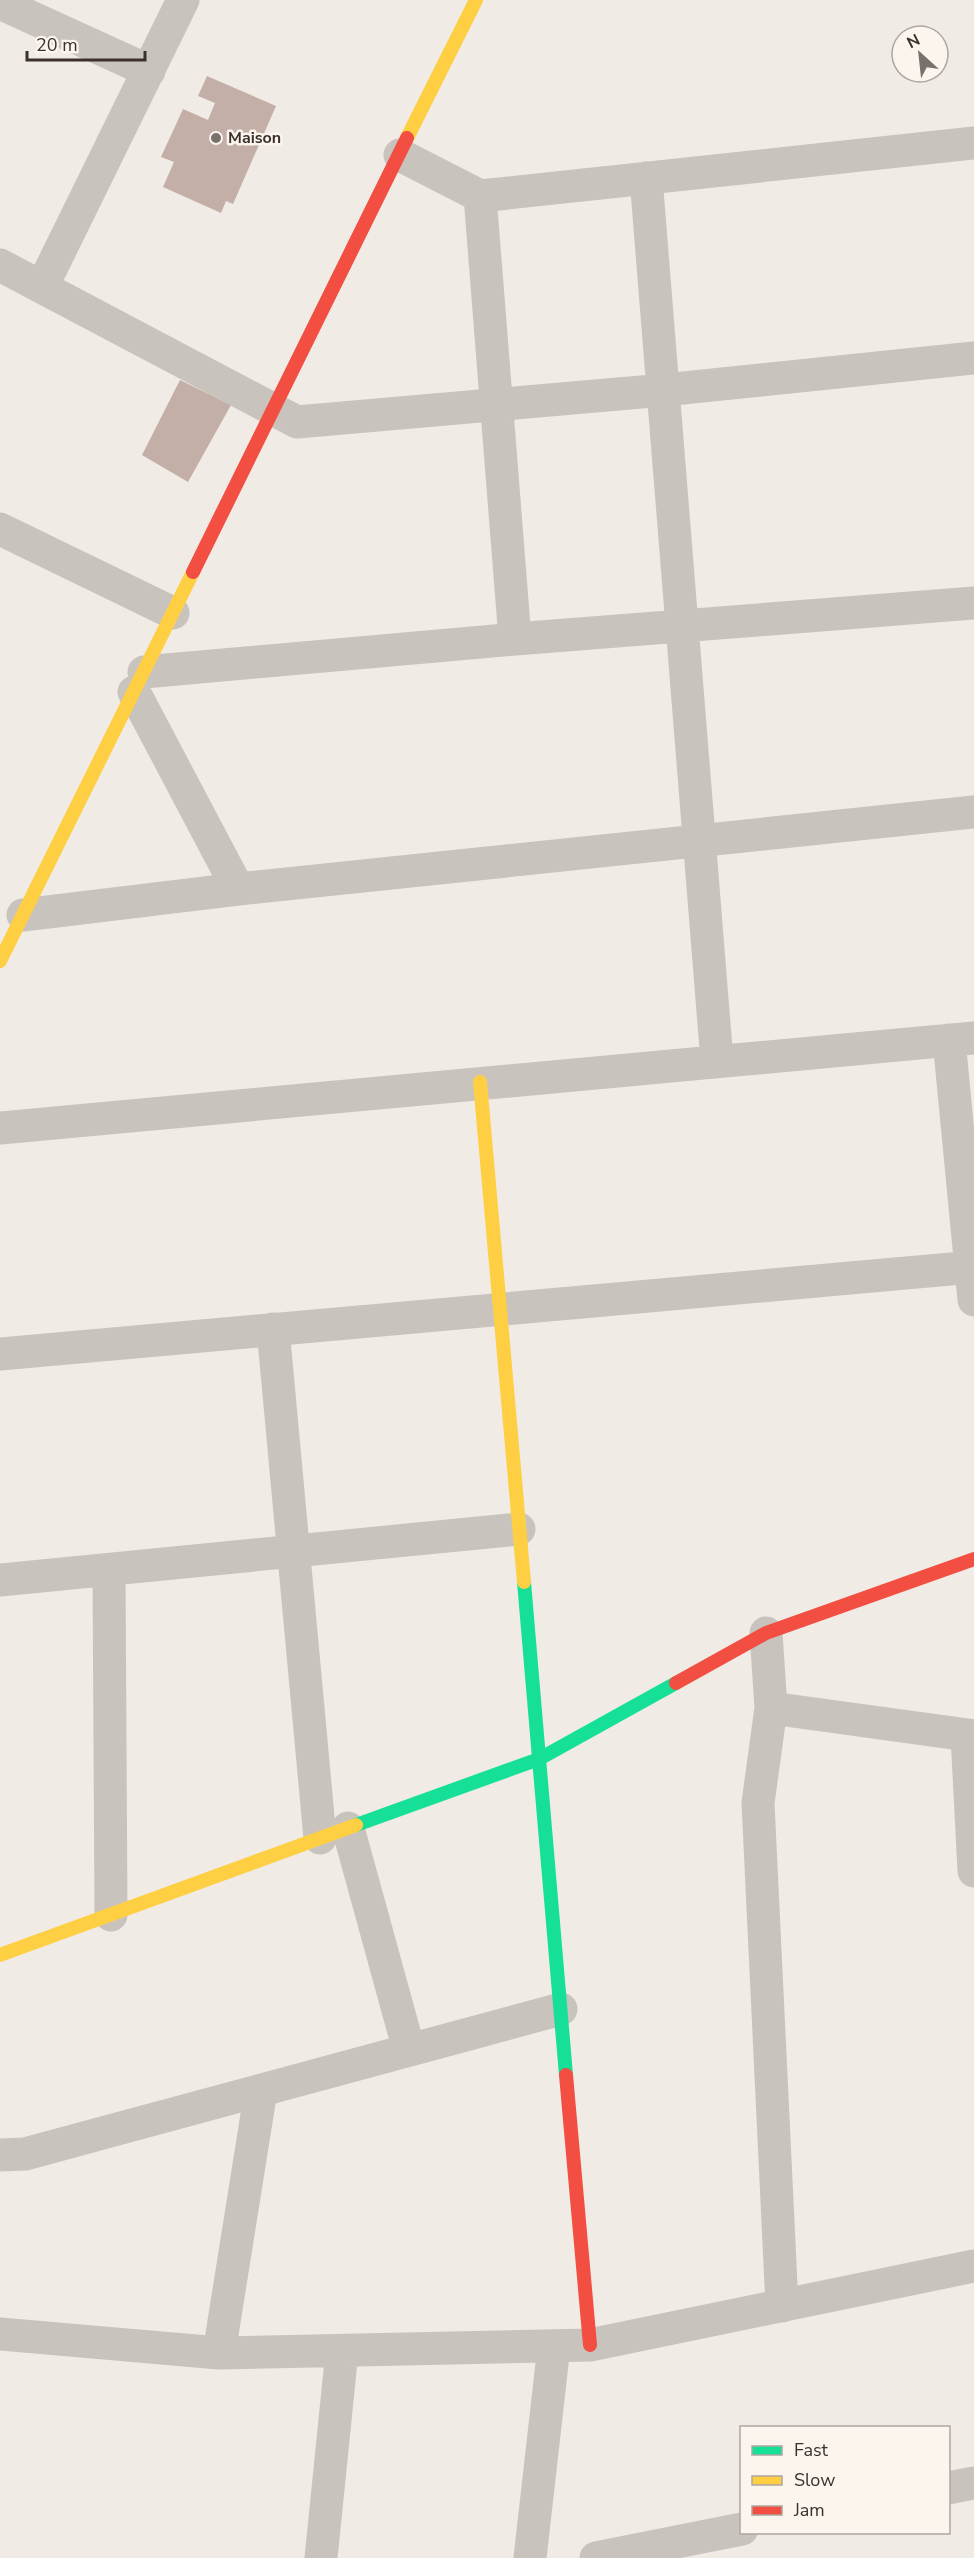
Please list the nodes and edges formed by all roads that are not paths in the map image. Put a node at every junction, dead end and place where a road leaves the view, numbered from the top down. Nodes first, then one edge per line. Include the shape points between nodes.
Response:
1 (183, 0) edge
2 (476, 0) edge
3 (0, 3) edge
4 (149, 71) junction
5 (974, 143) edge
6 (400, 155) junction
7 (646, 178) junction
8 (480, 196) junction
9 (0, 265) edge
10 (42, 288) junction
11 (974, 358) edge
12 (663, 390) junction
13 (496, 404) junction
14 (273, 410) junction
15 (0, 529) edge
16 (974, 603) edge
17 (173, 613) junction
18 (682, 626) junction
19 (515, 639) junction
20 (139, 682) junction
21 (974, 813) edge
22 (699, 842) junction
23 (238, 889) junction
24 (23, 915) junction
25 (0, 961) edge
26 (961, 1039) edge
27 (717, 1061) junction
28 (480, 1082) junction
29 (0, 1128) edge
30 (972, 1267) edge
31 (974, 1300) edge
32 (500, 1310) junction
33 (273, 1329) junction
34 (0, 1354) edge
35 (519, 1529) junction
36 (294, 1552) junction
37 (974, 1558) edge
38 (109, 1570) junction
39 (0, 1580) edge
40 (766, 1633) junction
41 (771, 1708) junction
42 (970, 1735) edge
43 (539, 1759) junction
44 (334, 1833) junction
45 (974, 1871) edge
46 (111, 1915) junction
47 (0, 1956) edge
48 (561, 2009) junction
49 (409, 2050) junction
50 (261, 2090) junction
51 (0, 2155) edge
52 (974, 2266) edge
53 (782, 2306) junction
54 (0, 2334) edge
55 (590, 2345) junction
56 (554, 2346) junction
57 (342, 2351) junction
58 (219, 2353) junction
59 (974, 2483) edge
60 (950, 2488) edge
61 (740, 2529) edge
62 (321, 2558) edge
63 (530, 2558) edge
64 (596, 2558) edge

1 - 4 street
2 - 6 street
3 - 4 street
4 - 10 street
5 - 7 street
6 - 8 street
6 - 14 street
7 - 8 street
7 - 12 street
8 - 13 street
9 - 10 street
10 - 14 street
11 - 12 street
12 - 13 street
12 - 18 street
13 - 14 street via 297,422
13 - 19 street
14 - 17 street
15 - 17 street
16 - 18 street
17 - 20 street
18 - 19 street
18 - 22 street
19 - 20 street
20 - 23 street
20 - 24 street
21 - 22 street
22 - 23 street
22 - 27 street
23 - 24 street
24 - 25 street
26 - 27 street
26 - 30 street
27 - 28 street
28 - 29 street
28 - 32 street
30 - 31 street
30 - 32 street
32 - 33 street
32 - 35 street
33 - 34 street
33 - 36 street
35 - 36 street
35 - 43 street
36 - 38 street
36 - 44 street
37 - 40 street
38 - 39 street
38 - 46 street
40 - 41 street
40 - 43 street
41 - 42 street
41 - 53 street via 758,1803
42 - 45 street
43 - 44 street
43 - 48 street
44 - 46 street
44 - 49 street
46 - 47 street
48 - 49 street
48 - 55 street
49 - 50 street
50 - 51 street via 25,2154
50 - 58 street
52 - 53 street
53 - 55 street
54 - 58 street
55 - 56 street
56 - 57 street
56 - 63 street
57 - 58 street
57 - 62 street
59 - 60 street
61 - 64 street

